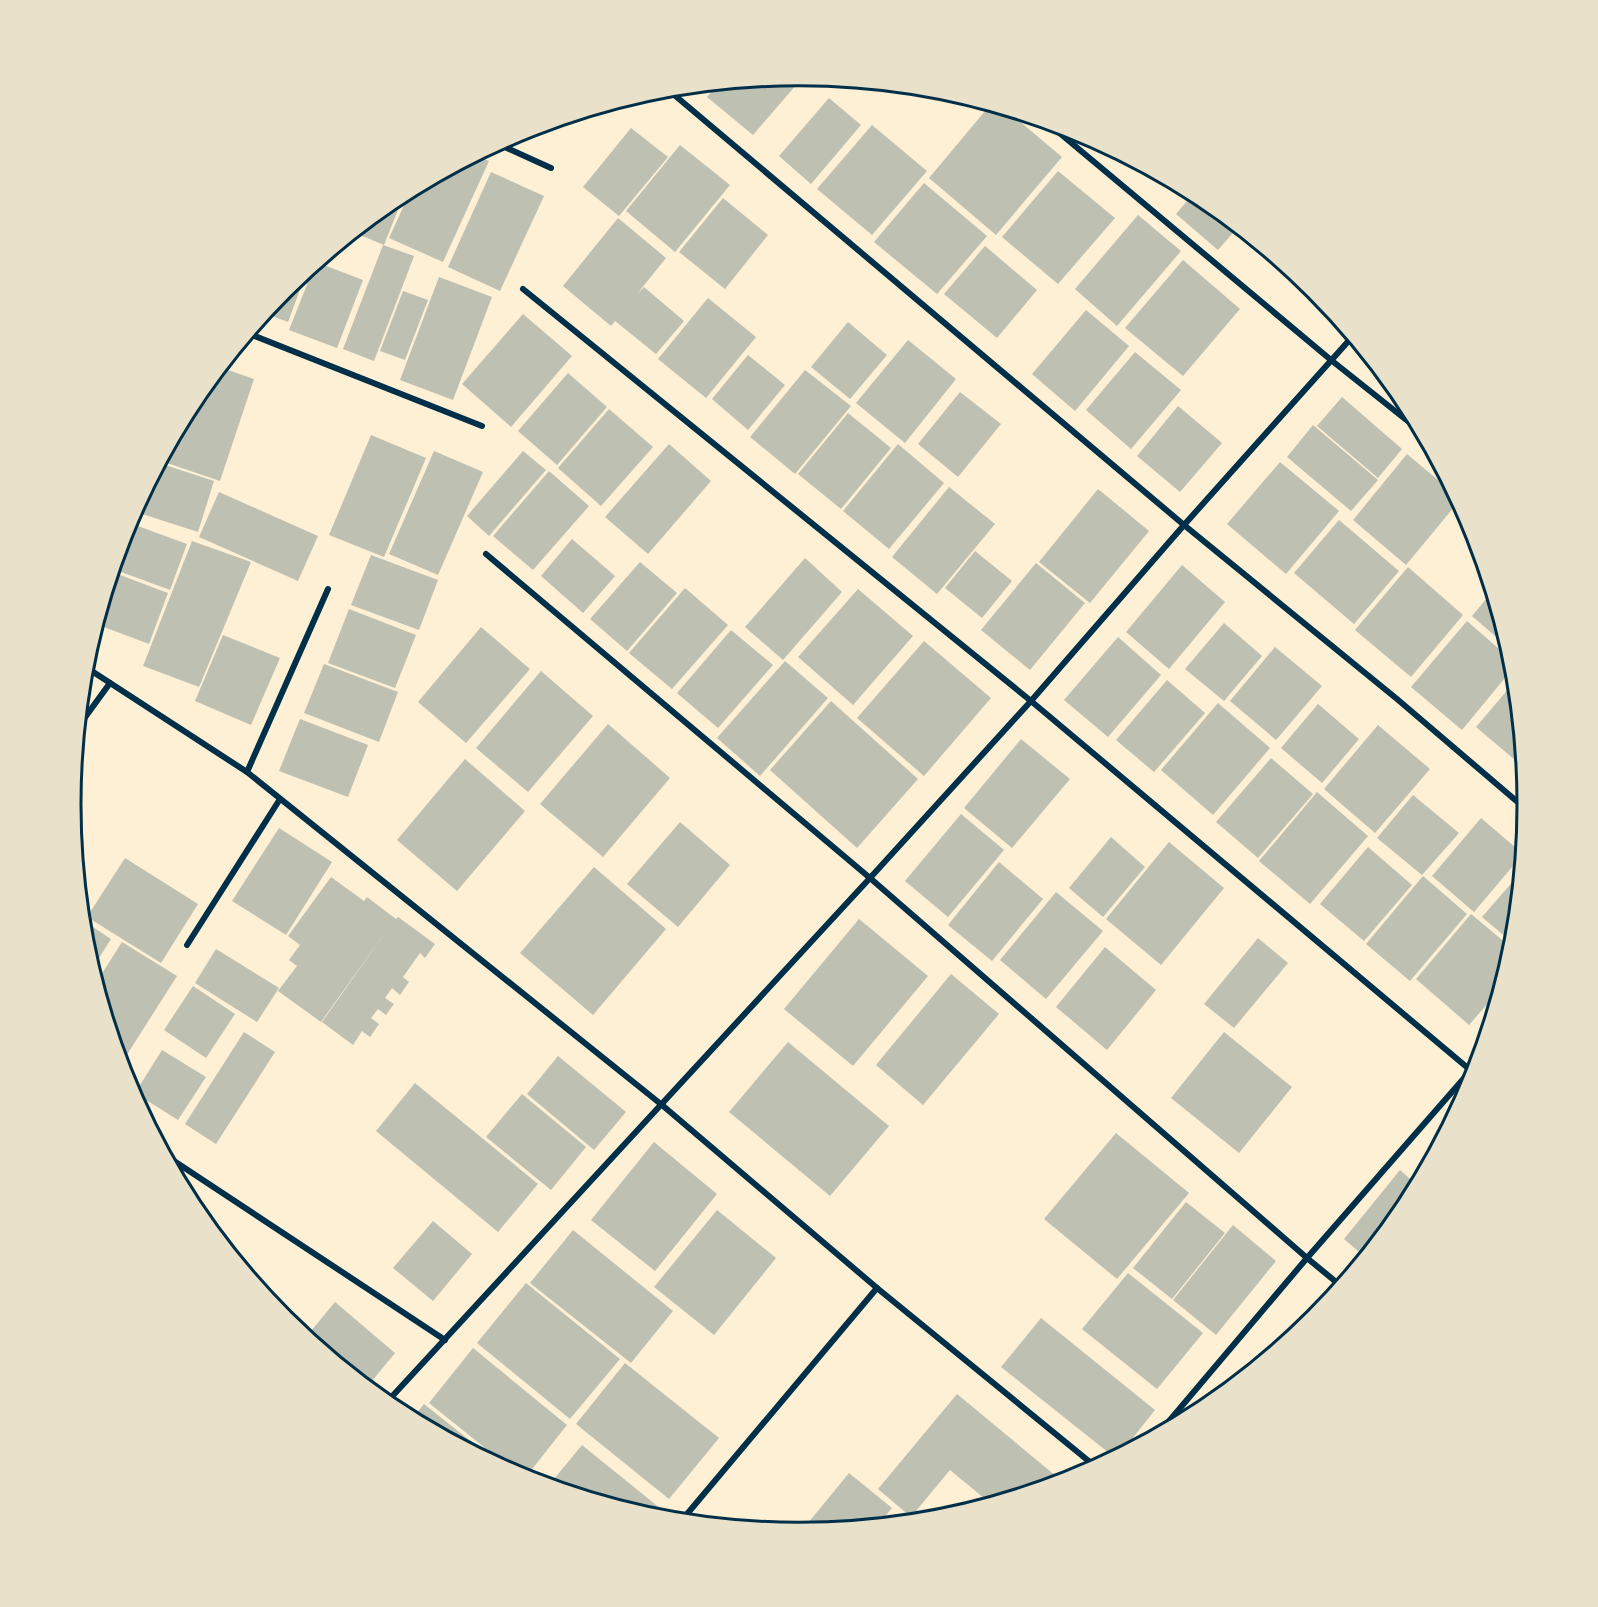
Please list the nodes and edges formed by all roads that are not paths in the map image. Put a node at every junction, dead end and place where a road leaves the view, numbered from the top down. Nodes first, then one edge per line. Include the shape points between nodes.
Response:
1 (676, 96) edge
2 (1063, 136) edge
3 (506, 148) edge
4 (551, 168) dead end
5 (523, 289) dead end
6 (254, 336) edge
7 (1348, 341) edge
8 (1331, 360) junction
9 (1404, 418) edge
10 (482, 426) dead end
11 (1184, 525) junction
12 (486, 554) dead end
13 (328, 590) dead end
14 (93, 672) edge
15 (110, 683) junction
16 (1031, 701) junction
17 (87, 715) edge
18 (247, 772) junction
19 (280, 799) junction
20 (1517, 801) edge
21 (870, 878) junction
22 (187, 945) dead end
23 (1466, 1067) edge
24 (1457, 1089) edge
25 (662, 1105) junction
26 (178, 1164) edge
27 (1307, 1258) junction
28 (1335, 1281) edge
29 (877, 1288) junction
30 (445, 1341) junction
31 (393, 1395) edge
32 (1174, 1415) edge
33 (1088, 1460) edge
34 (688, 1512) edge

1 - 11 street
2 - 8 street
3 - 4 street
5 - 16 street
6 - 10 street
7 - 8 street
8 - 9 street
8 - 11 street
11 - 16 street
11 - 20 street
12 - 21 street
13 - 18 street
14 - 15 street
15 - 17 street
15 - 18 street
16 - 21 street
16 - 23 street
18 - 19 street
19 - 22 street
19 - 25 street
21 - 25 street
21 - 27 street
24 - 27 street
25 - 29 street
25 - 30 street
26 - 30 street
27 - 28 street
27 - 32 street
29 - 33 street
29 - 34 street
30 - 31 street

